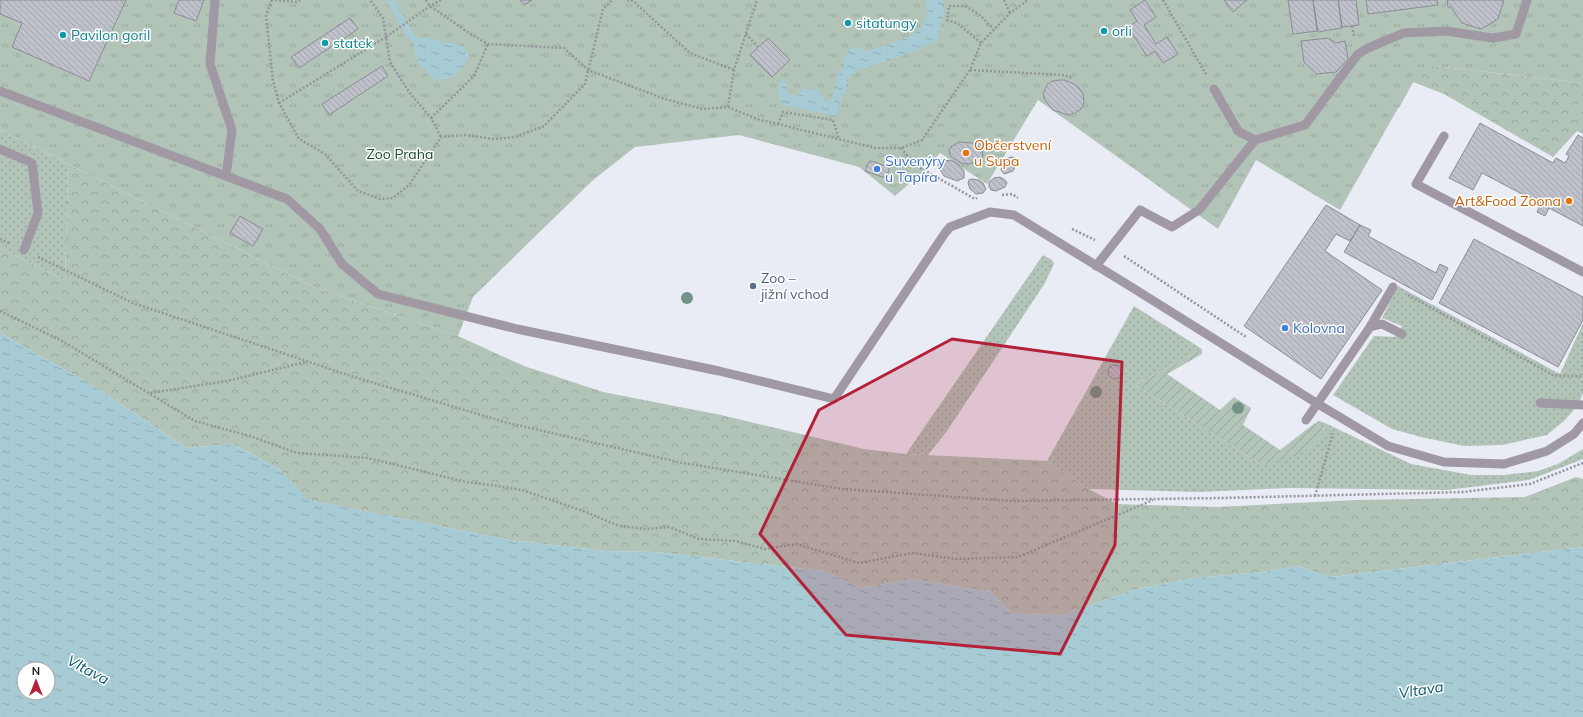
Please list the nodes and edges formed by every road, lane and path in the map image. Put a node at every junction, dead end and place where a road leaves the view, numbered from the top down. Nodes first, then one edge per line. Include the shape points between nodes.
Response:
1 (215, 0) edge
2 (274, 0) edge
3 (300, 0) edge
4 (370, 0) edge
5 (426, 0) edge
6 (441, 0) edge
7 (612, 0) edge
8 (627, 0) edge
9 (757, 0) edge
10 (1004, 0) edge
11 (1028, 0) edge
12 (1163, 0) edge
13 (1527, 0) edge
14 (430, 6) junction
15 (1010, 13) junction
16 (993, 29) junction
17 (746, 33) junction
18 (386, 37) junction
19 (981, 43) junction
20 (488, 44) junction
21 (758, 47) dead end
22 (588, 70) junction
23 (734, 70) junction
24 (970, 70) junction
25 (1072, 78) dead end
26 (1214, 88) joint
27 (0, 91) edge
28 (279, 103) junction
29 (728, 107) junction
30 (431, 118) junction
31 (778, 124) junction
32 (1444, 136) dead end
33 (441, 137) junction
34 (839, 139) junction
35 (1255, 140) junction
36 (901, 148) junction
37 (0, 149) edge
38 (226, 176) junction
39 (975, 199) dead end
40 (0, 239) edge
41 (24, 250) junction
42 (1096, 266) junction
43 (1583, 272) edge
44 (1393, 287) joint
45 (0, 311) edge
46 (1370, 327) junction
47 (1402, 334) dead end
48 (307, 362) junction
49 (1583, 376) edge
50 (149, 393) junction
51 (1540, 403) dead end
52 (1318, 404) junction
53 (1583, 405) edge
54 (1338, 416) junction
55 (1306, 420) dead end
56 (1583, 423) edge
57 (1583, 463) edge
58 (1315, 496) junction
59 (1156, 499) junction

1 - 38 lane via 210,64 232,130
2 - 3 path
2 - 28 path via 266,16 273,81
4 - 18 path via 383,18
5 - 14 path
6 - 14 path
7 - 22 path via 603,9
8 - 23 path via 633,1 690,53
9 - 17 path
10 - 15 path
11 - 15 path
12 - 26 path
13 - 35 lane via 1516,34 1493,38 1446,31 1404,32 1368,48 1358,54 1305,125
14 - 18 path
14 - 20 path
15 - 16 path
16 - 19 path
16 - 19 path via 979,14 965,6 949,6 947,20 957,23
17 - 21 path
17 - 23 path
18 - 28 path
18 - 30 path via 390,62 409,92
19 - 24 path
20 - 22 path via 564,48
20 - 30 path via 474,76
22 - 29 path via 665,99 703,109
22 - 33 path via 585,84 544,126 515,137
23 - 29 path
24 - 25 path via 1064,75
24 - 36 path via 922,140
26 - 35 lane via 1238,131
27 - 38 lane
28 - 33 path via 299,139 325,154 358,191 380,199 393,198 409,185
29 - 31 path via 757,119
30 - 33 path
31 - 34 path
31 - 34 path via 782,112 833,120
32 - 43 lane via 1416,184
34 - 36 path via 875,148
35 - 42 lane via 1199,210 1172,227 1140,210
36 - 39 path via 916,166
37 - 41 lane via 32,164 38,213
38 - 42 lane via 287,199 320,229 342,264 378,294 517,329 719,371 834,399 950,227 990,212 1014,215
40 - 41 path
41 - 48 path via 133,303
42 - 52 lane
44 - 46 lane
44 - 49 path via 1553,374
45 - 50 path via 62,341
46 - 47 lane via 1382,324
46 - 52 lane
48 - 50 path via 226,381
48 - 59 path via 508,423 683,462 843,489 1011,501
50 - 59 path via 195,421 250,436 297,453 368,458 466,482 522,490 619,526 647,529 669,527 699,539 735,541 765,549 796,544 859,563 912,553 956,559 1018,557
51 - 53 lane
52 - 54 lane
52 - 55 lane
54 - 56 lane via 1388,446 1444,462 1504,464 1547,452 1574,434
54 - 58 path
57 - 58 path via 1530,484 1463,492
58 - 59 path

